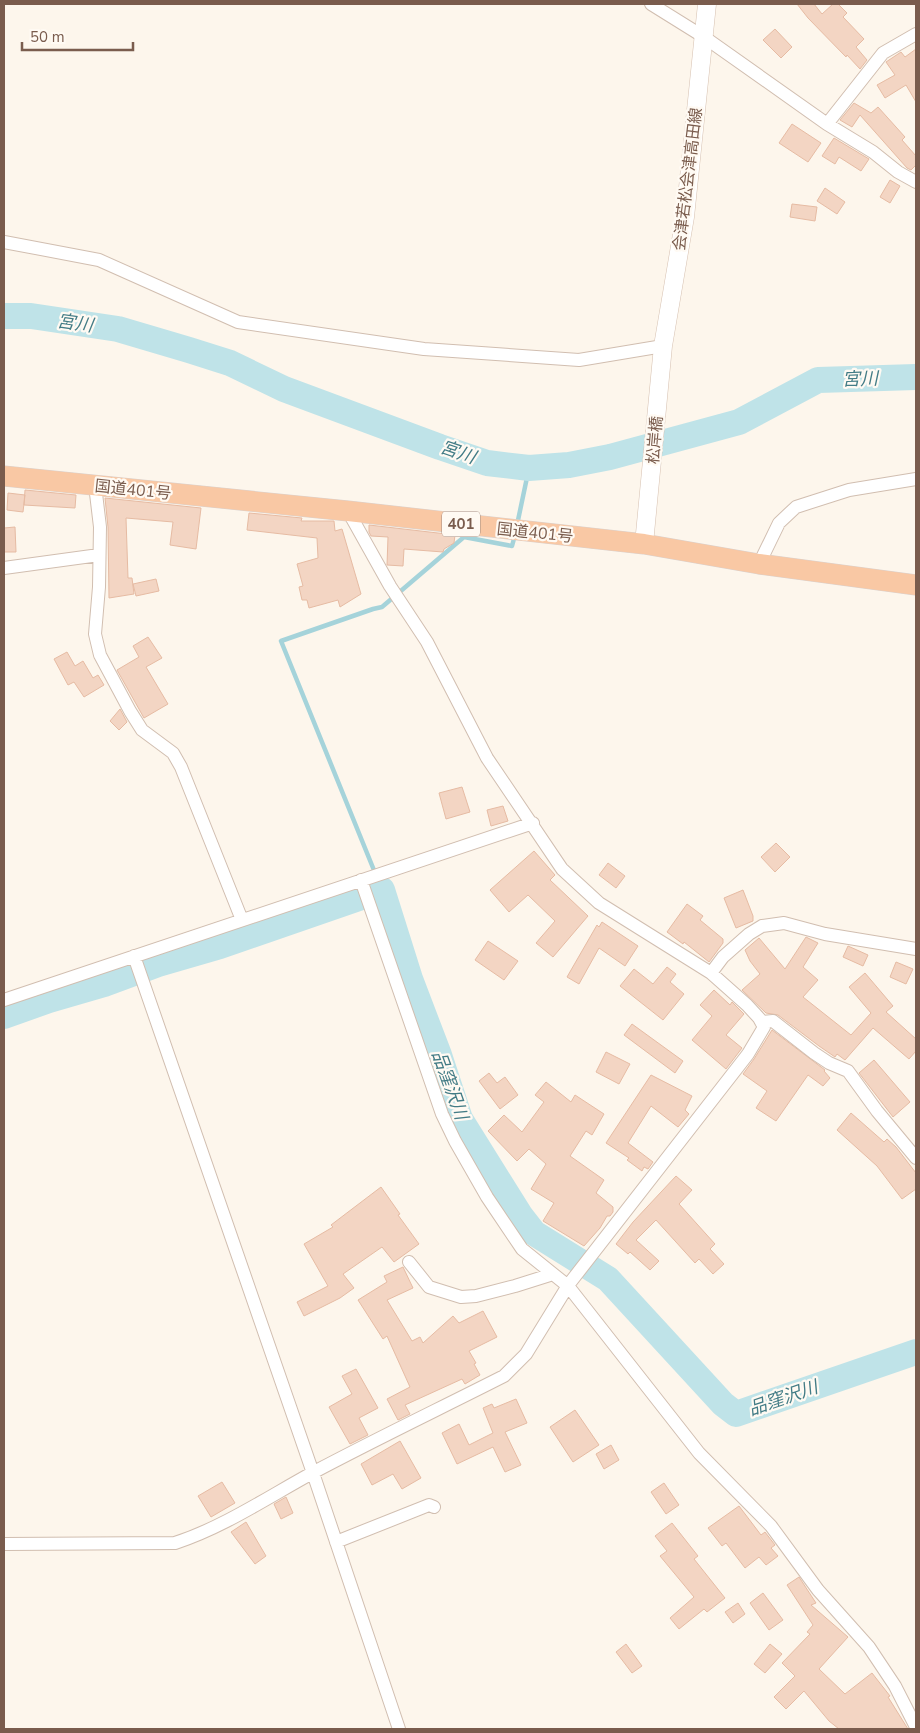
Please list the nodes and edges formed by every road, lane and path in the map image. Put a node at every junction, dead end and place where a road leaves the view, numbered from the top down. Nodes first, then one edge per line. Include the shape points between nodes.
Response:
1 (651, 4) edge
2 (707, 4) edge
3 (916, 34) edge
4 (704, 37) junction
5 (827, 124) junction
6 (916, 182) edge
7 (4, 242) edge
8 (662, 350) junction
9 (4, 476) edge
10 (916, 479) edge
11 (95, 485) junction
12 (348, 511) junction
13 (645, 535) junction
14 (99, 555) junction
15 (758, 564) junction
16 (4, 568) edge
17 (916, 585) edge
18 (533, 823) junction
19 (361, 880) junction
20 (242, 920) junction
21 (916, 949) edge
22 (134, 956) junction
23 (711, 973) junction
24 (4, 1000) edge
25 (761, 1022) junction
26 (916, 1158) edge
27 (410, 1262) dead end
28 (552, 1274) junction
29 (568, 1286) junction
30 (313, 1472) junction
31 (434, 1507) dead end
32 (336, 1542) junction
33 (4, 1544) edge
34 (916, 1727) edge
35 (399, 1729) edge

1 - 4 street
2 - 4 main road, 会津若松会津高田線
3 - 5 street via 883,53
4 - 5 street
4 - 8 main road, 会津若松会津高田線 via 684,217
5 - 6 street
7 - 8 street via 99,260 238,322 424,349 579,360
8 - 13 main road, 松岸橋
9 - 11 highway, 国道401号 / 401
10 - 15 street via 850,490 796,507 780,523
11 - 12 highway, 国道401号 / 401
11 - 14 street via 100,527
12 - 13 highway, 国道401号 / 401
12 - 18 street via 390,586 427,642 487,758
13 - 15 highway, 国道401号 / 401
14 - 16 street
14 - 20 street via 95,634 100,655 142,730 173,753 181,766
15 - 17 highway, 国道401号 / 401
18 - 19 street
18 - 23 street via 562,868 599,903
19 - 20 street
19 - 28 street via 442,1114 487,1197 522,1249
20 - 22 street
21 - 23 street via 825,934 784,923 762,926 749,934 723,957
22 - 24 street
22 - 30 street
23 - 25 street
25 - 26 street via 773,1021 814,1053 848,1071
25 - 29 street via 764,1027 748,1054
27 - 28 street via 429,1287 461,1297 540,1280
28 - 29 street
29 - 30 street via 526,1354 504,1376
29 - 34 street via 699,1453 771,1526 818,1590 869,1647 896,1686
30 - 32 street
30 - 33 street via 238,1515 175,1543
31 - 32 street via 429,1505
32 - 35 street

